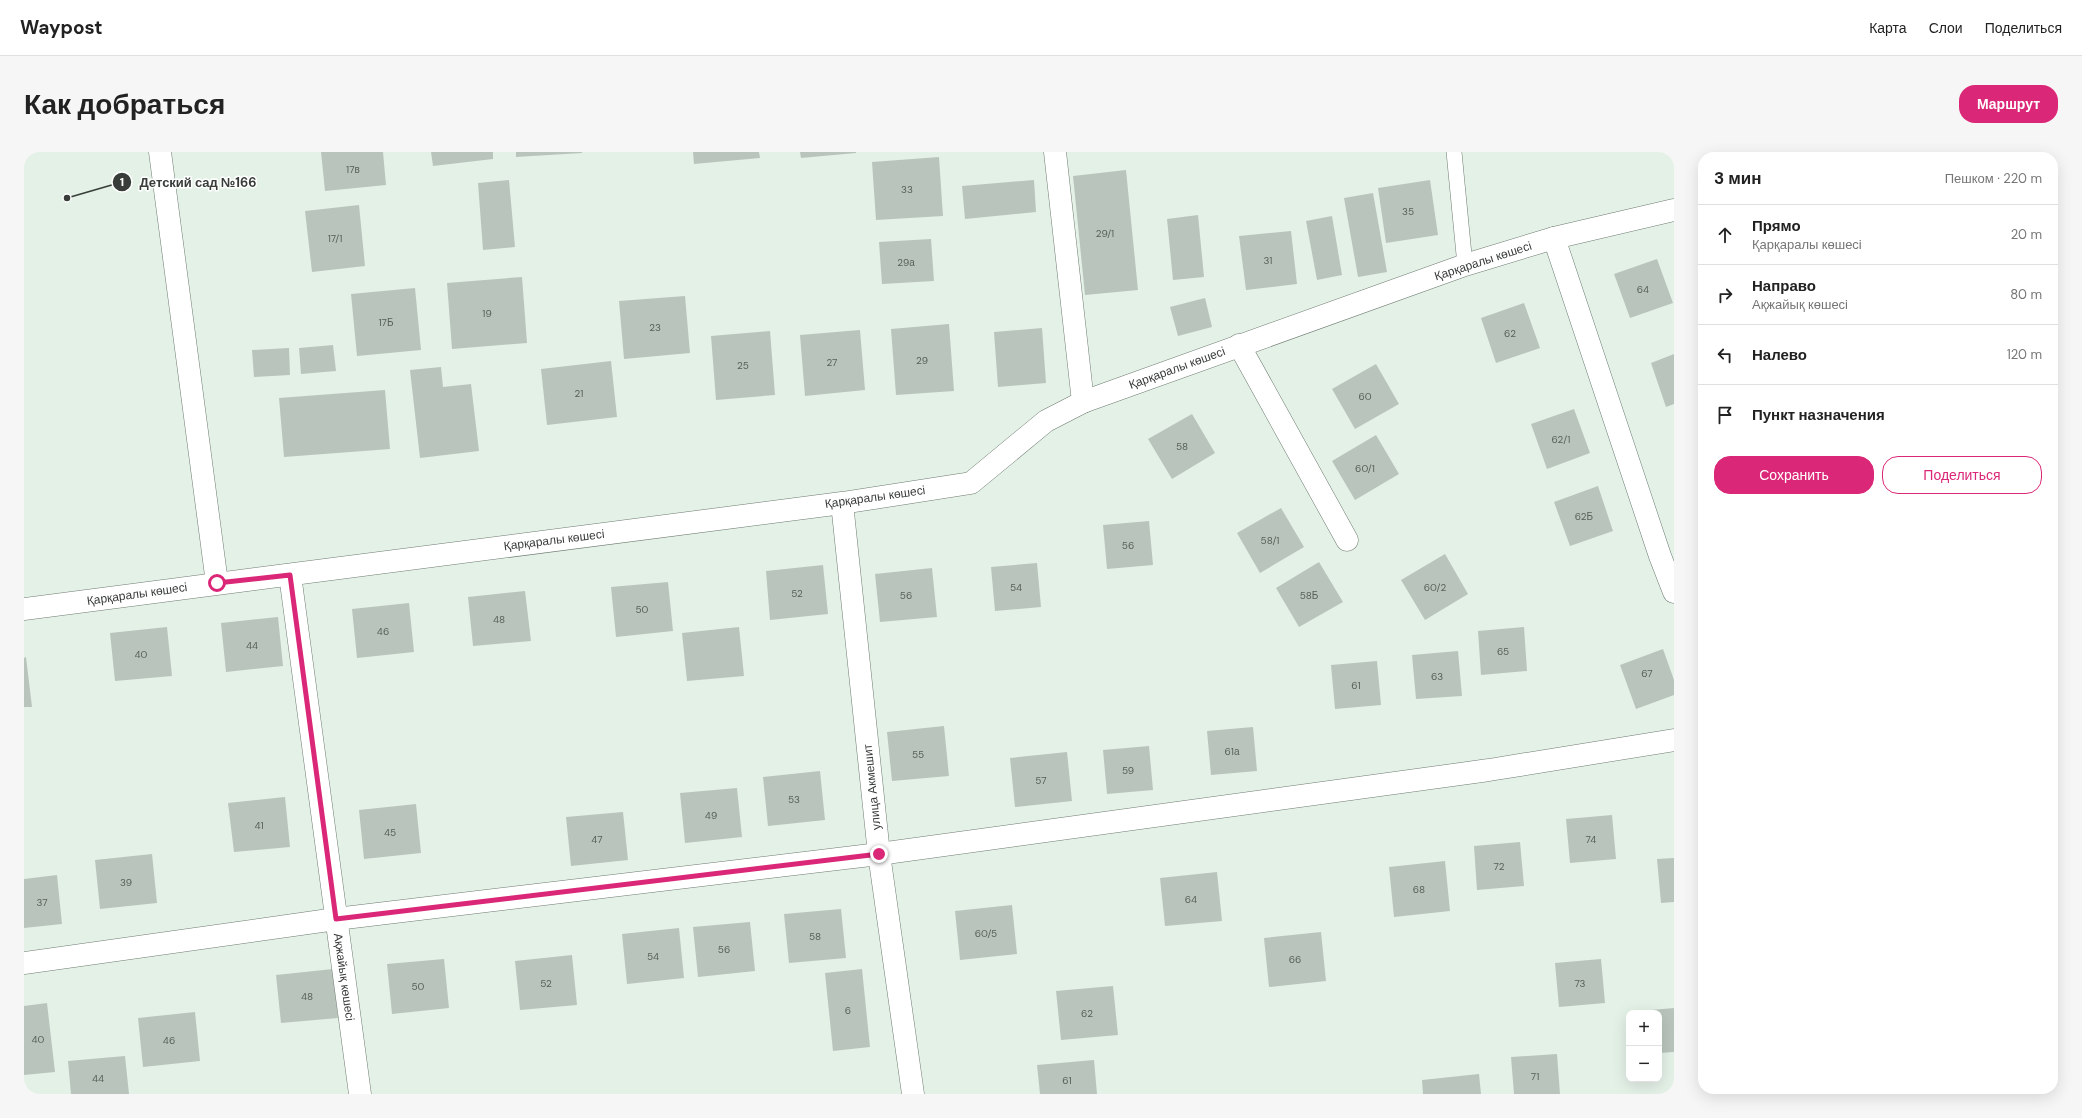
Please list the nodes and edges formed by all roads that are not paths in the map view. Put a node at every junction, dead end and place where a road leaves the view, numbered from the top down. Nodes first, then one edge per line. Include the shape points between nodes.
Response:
1 (160, 152) edge
2 (1055, 152) edge
3 (1454, 152) edge
4 (1674, 210) edge
5 (1554, 238) junction
6 (1465, 265) junction
7 (1239, 345) junction
8 (1083, 402) junction
9 (842, 503) junction
10 (1348, 540) dead end
11 (290, 575) junction
12 (217, 583) junction
13 (1674, 592) edge
14 (24, 610) edge
15 (1674, 740) edge
16 (879, 854) junction
17 (336, 919) junction
18 (24, 963) edge
19 (360, 1094) edge
20 (913, 1094) edge

1 - 12 street
2 - 8 street
3 - 6 lane
4 - 5 street, Қарқаралы көшесі
5 - 6 street, Қарқаралы көшесі
5 - 13 street
6 - 7 street, Қарқаралы көшесі
7 - 8 street, Қарқаралы көшесі
7 - 10 street
8 - 9 street, Қарқаралы көшесі via 1046,421 971,483
9 - 11 street, Қарқаралы көшесі
9 - 16 street, улица Акмешит
11 - 12 street, Қарқаралы көшесі
11 - 17 street, Ақжайық көшесі
12 - 14 street, Қарқаралы көшесі
15 - 16 street via 1489,770
16 - 17 street
16 - 20 street, улица Акмешит
17 - 18 street
17 - 19 street, Ақжайық көшесі

